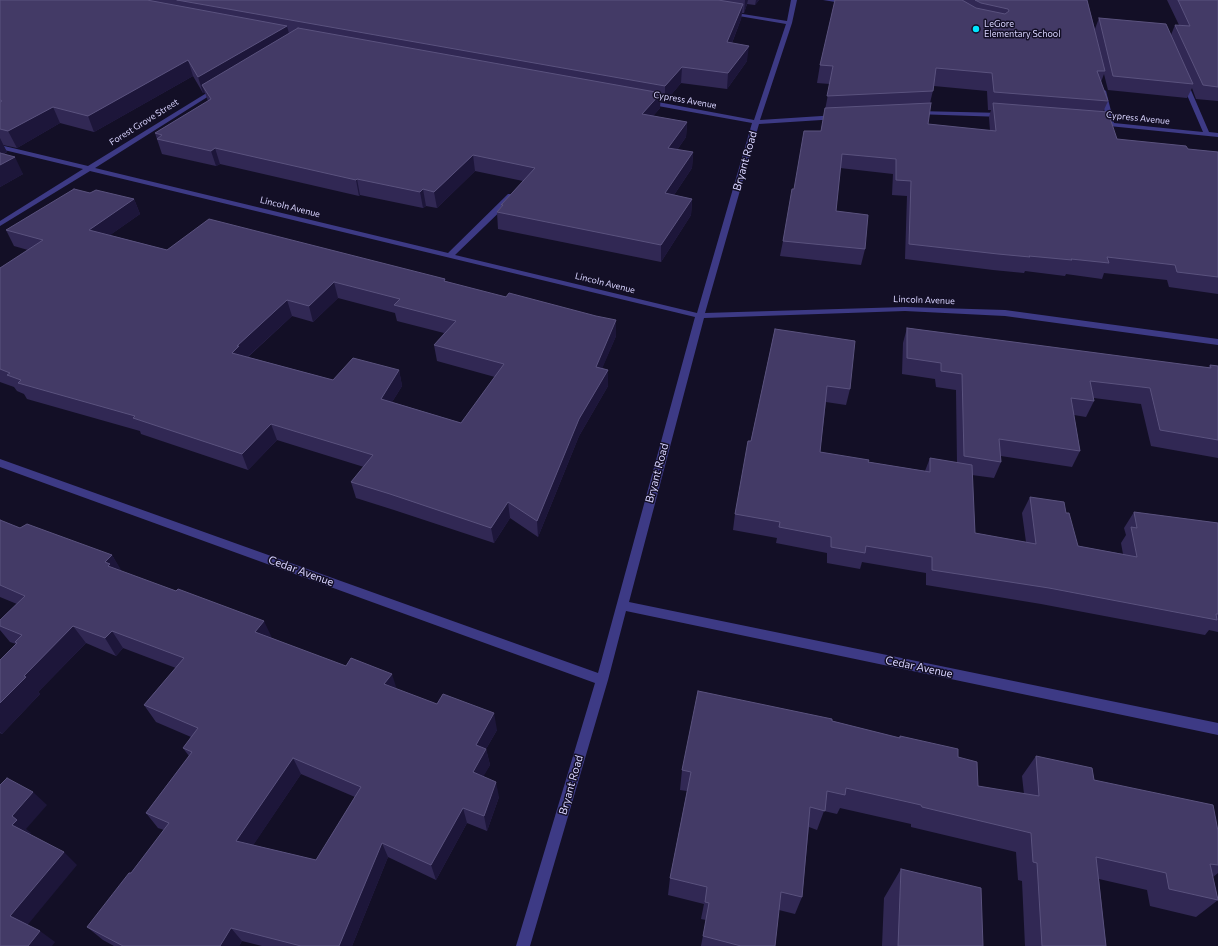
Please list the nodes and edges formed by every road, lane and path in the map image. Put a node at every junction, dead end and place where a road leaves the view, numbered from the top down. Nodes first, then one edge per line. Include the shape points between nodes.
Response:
1 (794, 0) edge
2 (826, 0) edge
3 (857, 3) edge
4 (727, 14) edge
5 (789, 23) junction
6 (1179, 71) edge
7 (226, 83) edge
8 (1102, 86) edge
9 (640, 101) edge
10 (911, 113) edge
11 (1009, 115) edge
12 (844, 116) edge
13 (756, 122) junction
14 (1090, 122) edge
15 (1111, 124) junction
16 (1207, 134) junction
17 (1218, 136) edge
18 (0, 147) edge
19 (88, 168) junction
20 (520, 188) edge
21 (0, 224) edge
22 (449, 256) junction
23 (700, 316) junction
24 (1218, 342) edge
25 (0, 463) edge
26 (621, 605) junction
27 (602, 680) junction
28 (1218, 729) edge
29 (523, 946) edge

1 - 5 street, Bryant Road
2 - 3 street
4 - 5 street
5 - 13 street, Bryant Road
6 - 16 street
7 - 19 street, Forest Grove Street
8 - 15 street
9 - 13 street, Cypress Avenue
10 - 11 street
12 - 13 street, Cypress Avenue
13 - 23 street, Bryant Road
14 - 15 street, Cypress Avenue
15 - 16 street, Cypress Avenue
16 - 17 street, Cypress Avenue
18 - 19 street, Lincoln Avenue
19 - 21 street, Forest Grove Street
19 - 22 street, Lincoln Avenue
20 - 22 street
22 - 23 street, Lincoln Avenue
23 - 24 street, Lincoln Avenue via 905,309 997,313
23 - 26 street, Bryant Road
25 - 27 street, Cedar Avenue
26 - 27 street, Bryant Road
26 - 28 street, Cedar Avenue
27 - 29 street, Bryant Road

